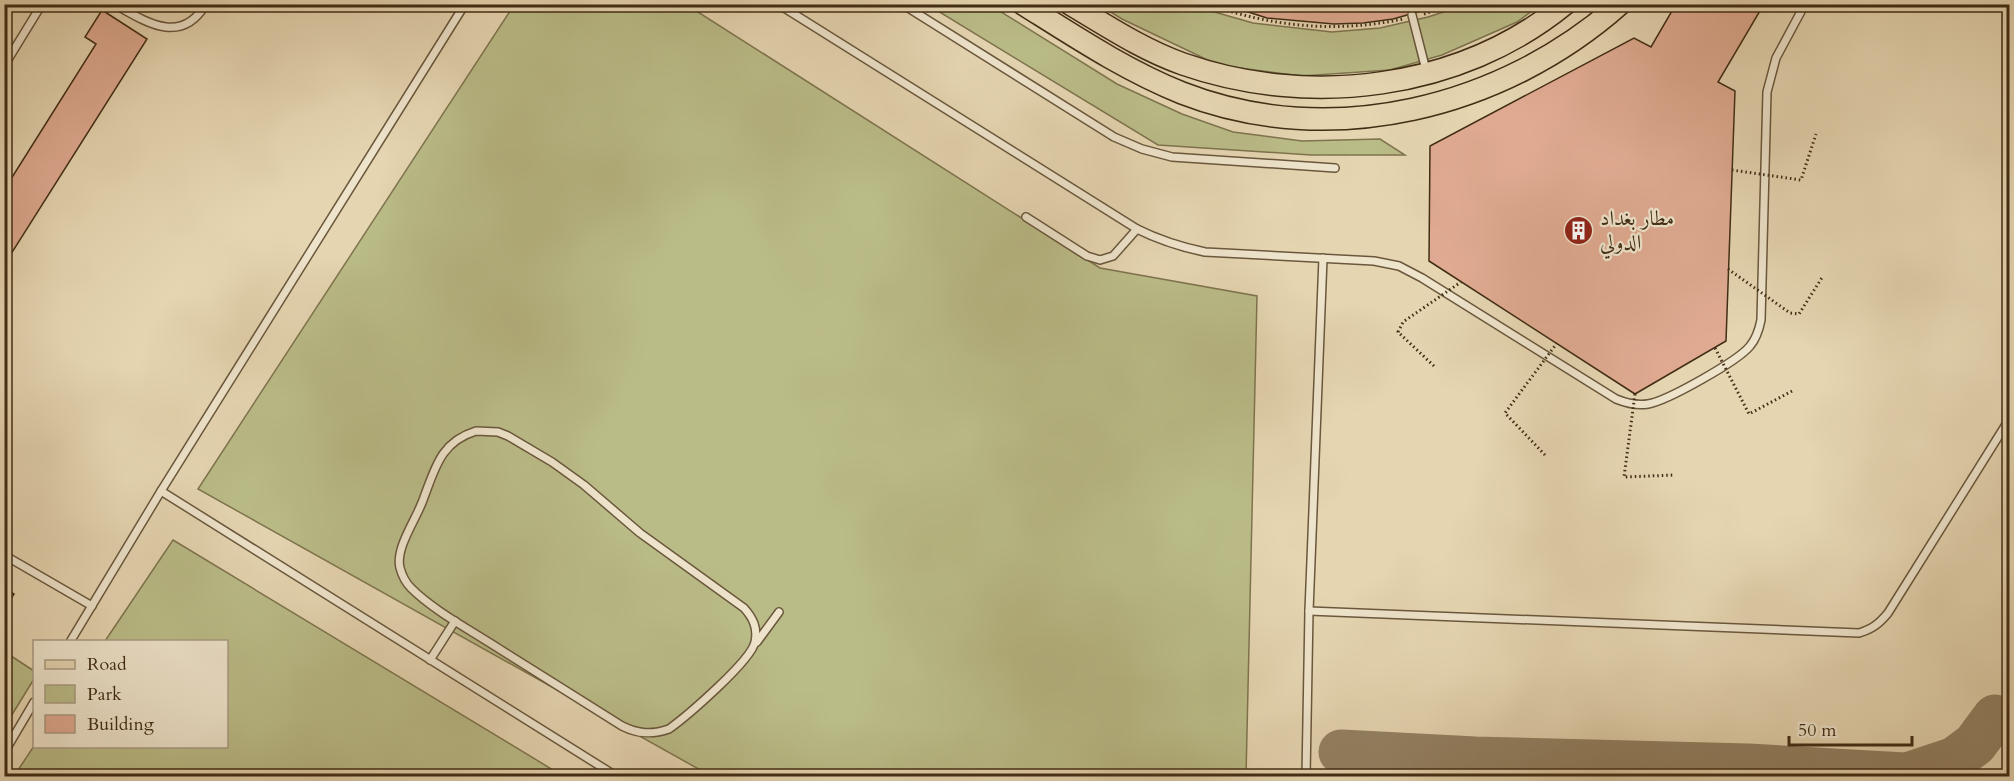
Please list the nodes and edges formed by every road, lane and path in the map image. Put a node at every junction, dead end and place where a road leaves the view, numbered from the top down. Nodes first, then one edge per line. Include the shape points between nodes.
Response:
1 (42, 4) edge
2 (114, 4) edge
3 (206, 4) edge
4 (465, 4) edge
5 (778, 4) edge
6 (902, 4) edge
7 (1023, 4) edge
8 (1070, 4) edge
9 (1454, 4) edge
10 (1565, 4) edge
11 (1620, 4) edge
12 (1805, 4) edge
13 (1210, 5) edge
14 (1412, 16) junction
15 (4, 66) edge
16 (1427, 74) junction
17 (1816, 134) dead end
18 (1335, 168) dead end
19 (1732, 170) dead end
20 (1026, 217) dead end
21 (1137, 229) junction
22 (1323, 258) junction
23 (1728, 268) dead end
24 (1823, 276) dead end
25 (1461, 282) dead end
26 (1557, 343) dead end
27 (1715, 348) dead end
28 (1434, 366) dead end
29 (1794, 390) dead end
30 (1635, 394) dead end
31 (2010, 418) edge
32 (1545, 455) dead end
33 (1676, 475) dead end
34 (161, 491) junction
35 (4, 555) edge
36 (92, 606) junction
37 (1309, 611) junction
38 (778, 612) dead end
39 (455, 621) junction
40 (71, 640) edge
41 (755, 644) junction
42 (430, 660) junction
43 (33, 704) edge
44 (4, 753) edge
45 (616, 777) edge
46 (1306, 777) edge

1 - 15 lane
2 - 3 lane via 153,25 172,28 195,18
4 - 34 lane
5 - 21 lane
6 - 18 lane via 1114,137 1142,149 1188,159
7 - 11 main road via 1106,56 1185,94 1269,114 1312,118 1394,114 1469,95 1536,65 1573,42
8 - 16 main road via 1150,50 1183,64 1251,81 1286,86 1358,86
9 - 14 path
10 - 16 main road via 1510,40
12 - 22 lane via 1776,58 1767,92 1759,329 1744,353 1667,397 1642,405 1616,399 1399,266
13 - 14 path via 1245,17 1334,28
14 - 16 lane
17 - 19 path, bridge via 1801,180
20 - 21 lane via 1087,256 1100,260 1113,256
21 - 22 lane via 1171,244 1205,252
22 - 37 lane
23 - 24 path, bridge via 1790,313 1799,314
25 - 28 path, bridge via 1403,322 1398,332
26 - 32 path, bridge via 1505,413
27 - 29 path, bridge via 1749,414
30 - 33 path, bridge via 1624,477
31 - 37 lane via 1888,613 1870,630 1859,633
34 - 36 lane
34 - 42 lane
35 - 36 lane
36 - 40 lane
37 - 46 lane
38 - 41 lane
39 - 41 lane via 622,726 645,734 669,729 679,722 744,661
39 - 41 lane via 407,583 400,569 400,552 443,453 465,434 487,431 507,436 568,473 640,533 744,608 755,625
39 - 42 lane
42 - 45 lane
43 - 44 lane

